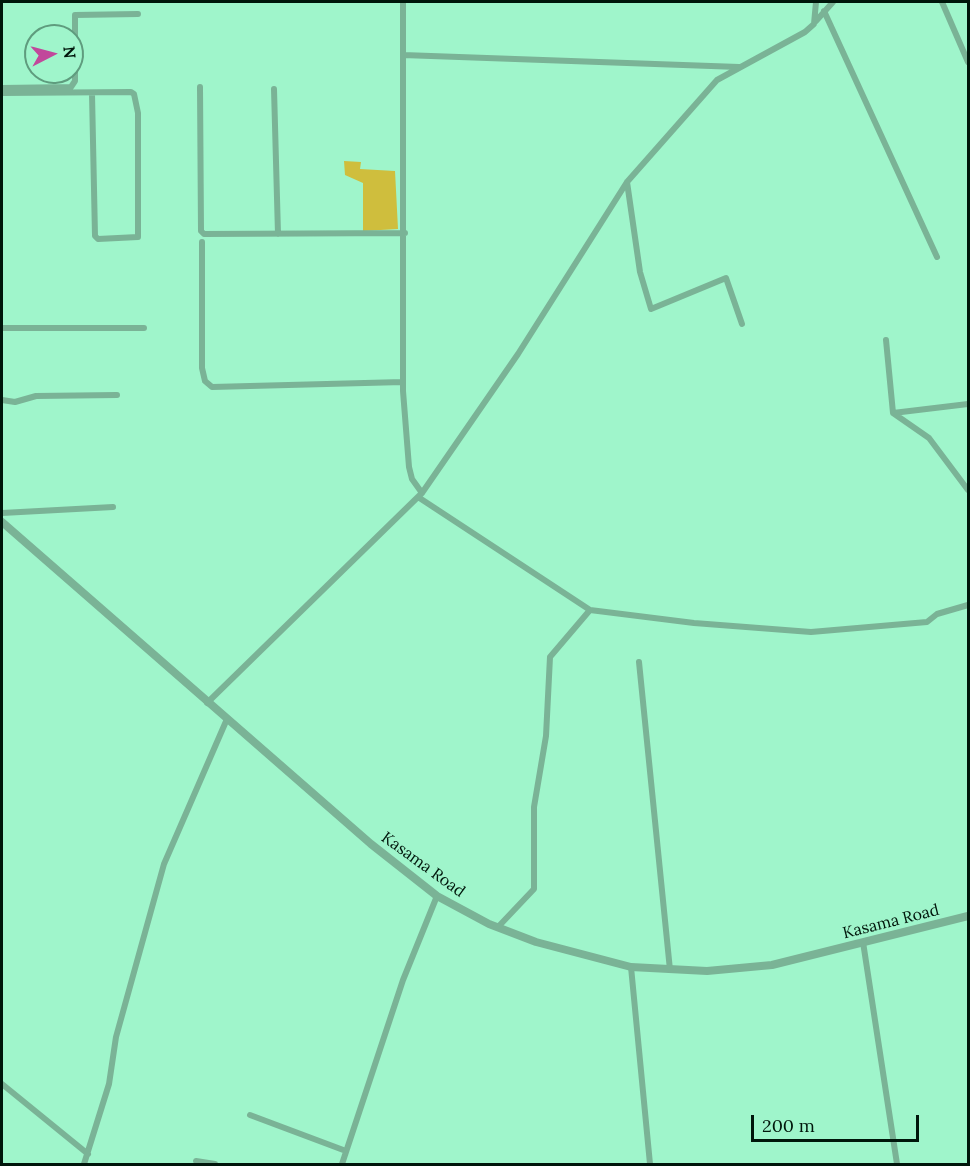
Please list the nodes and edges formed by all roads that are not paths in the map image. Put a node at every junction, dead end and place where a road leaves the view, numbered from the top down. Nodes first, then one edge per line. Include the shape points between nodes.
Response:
1 (403, 2) edge
2 (816, 2) edge
3 (833, 2) edge
4 (942, 2) edge
5 (824, 11) junction
6 (138, 14) dead end
7 (814, 24) junction
8 (403, 55) junction
9 (969, 62) edge
10 (711, 66) junction
11 (740, 67) junction
12 (717, 80) junction
13 (200, 87) dead end
14 (2, 88) edge
15 (274, 89) dead end
16 (2, 93) edge
17 (92, 94) junction
18 (627, 182) junction
19 (405, 233) junction
20 (278, 234) junction
21 (202, 242) dead end
22 (937, 257) dead end
23 (742, 324) dead end
24 (2, 328) edge
25 (144, 328) dead end
26 (886, 340) dead end
27 (404, 382) junction
28 (117, 395) dead end
29 (2, 399) edge
30 (969, 404) edge
31 (893, 413) junction
32 (969, 490) edge
33 (420, 495) junction
34 (113, 507) dead end
35 (2, 513) edge
36 (2, 522) edge
37 (969, 605) edge
38 (590, 610) junction
39 (639, 662) dead end
40 (207, 703) junction
41 (227, 719) junction
42 (437, 896) junction
43 (969, 916) edge
44 (498, 927) junction
45 (863, 942) junction
46 (631, 967) junction
47 (670, 970) junction
48 (2, 1084) edge
49 (250, 1115) dead end
50 (346, 1151) junction
51 (88, 1154) junction
52 (196, 1161) dead end
53 (84, 1164) edge
54 (215, 1164) edge
55 (342, 1164) edge
56 (650, 1164) edge
57 (897, 1164) edge

1 - 8 street
2 - 7 street
3 - 5 street
4 - 9 street
5 - 7 street
5 - 22 street
6 - 14 street via 75,15 75,81 71,87
7 - 11 street
8 - 10 street
8 - 19 street
10 - 11 street
10 - 12 street
11 - 12 street
12 - 18 street
13 - 20 street via 201,231 208,235
15 - 20 street
16 - 17 street
17 - 17 street via 131,92 138,101 138,237 95,236
18 - 23 street via 640,272 651,309 726,278
18 - 33 street via 518,354
19 - 20 street
19 - 27 street
21 - 27 street via 202,368 205,381 213,387
24 - 25 street
26 - 31 street
27 - 33 street via 409,467
28 - 29 street via 36,396 15,402
30 - 31 street
31 - 32 street via 929,438
33 - 38 street
33 - 40 street
34 - 35 street
36 - 40 street, Kasama Road
37 - 38 street via 937,614 927,622 811,632
38 - 44 street via 550,657 546,736 534,807 534,889
39 - 47 street
40 - 41 street, Kasama Road
41 - 42 street, Kasama Road
41 - 51 street via 164,864
42 - 44 street, Kasama Road
42 - 50 street via 403,980
43 - 45 street, Kasama Road
44 - 46 street, Kasama Road via 536,942
45 - 47 street, Kasama Road via 772,965
45 - 57 street
46 - 47 street, Kasama Road
46 - 56 street
48 - 51 street
49 - 50 street
50 - 55 street
51 - 53 street
52 - 54 street

